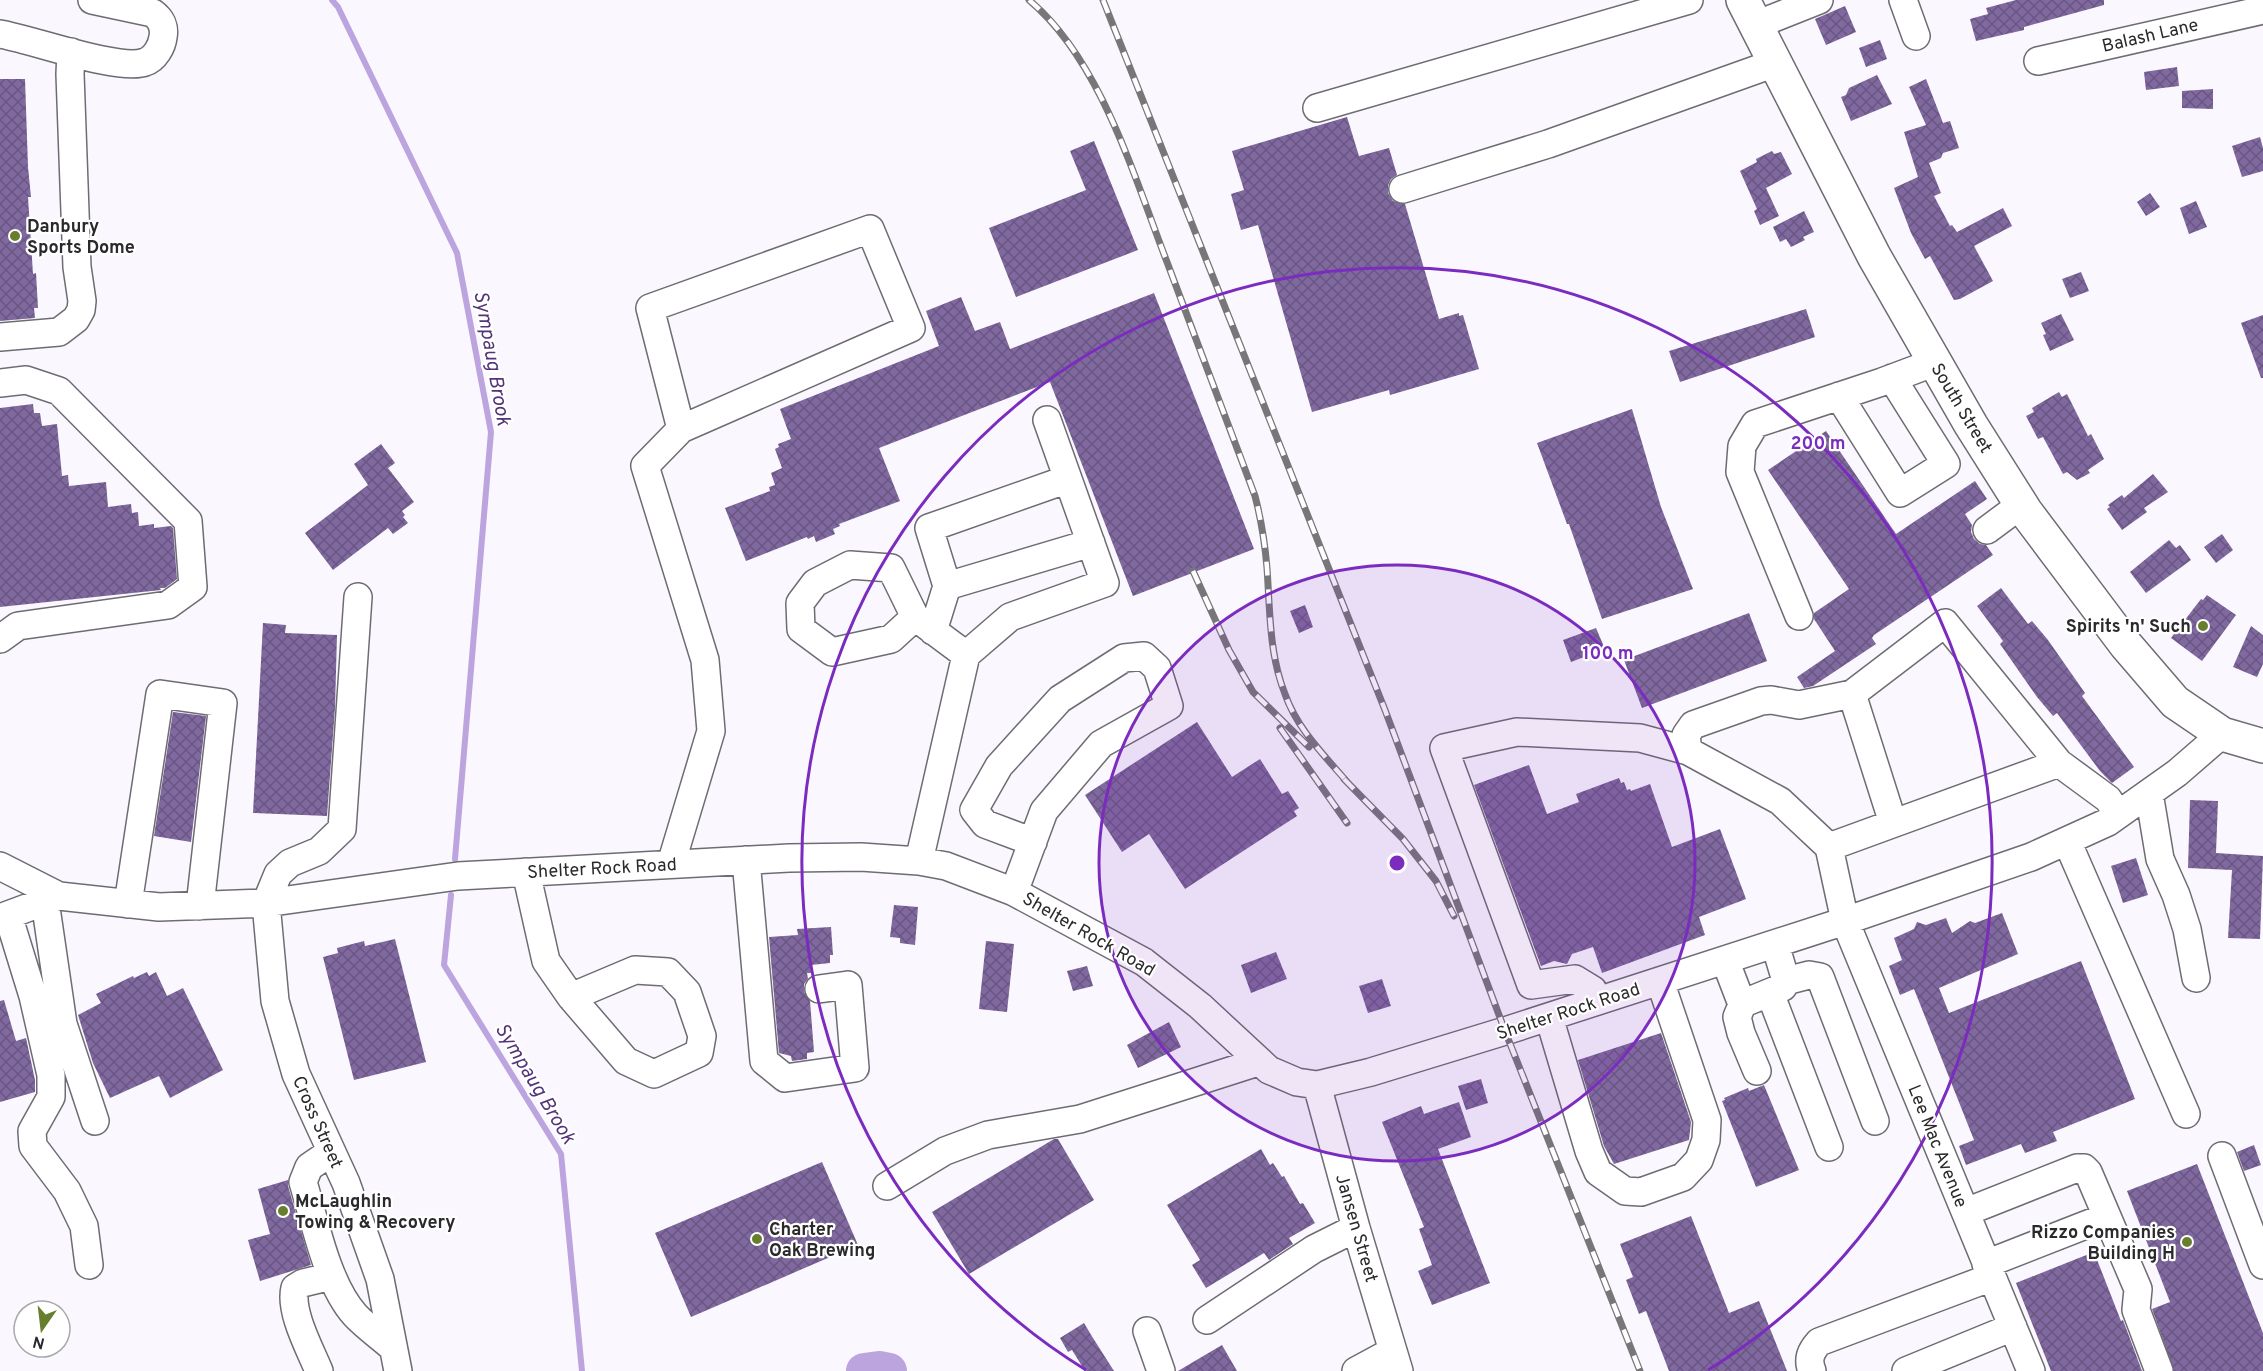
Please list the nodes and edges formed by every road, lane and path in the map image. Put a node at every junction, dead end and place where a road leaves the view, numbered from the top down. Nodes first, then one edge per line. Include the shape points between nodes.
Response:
1 (92, 0) edge
2 (1689, 0) edge
3 (1818, 0) edge
4 (1903, 0) edge
5 (2263, 10) edge
6 (1749, 13) edge
7 (0, 34) edge
8 (1916, 36) dead end
9 (72, 52) junction
10 (2038, 60) dead end
11 (1775, 63) junction
12 (1317, 108) dead end
13 (1403, 189) dead end
14 (0, 337) edge
15 (1934, 360) junction
16 (1892, 378) junction
17 (0, 383) edge
18 (1839, 396) junction
19 (1047, 420) dead end
20 (681, 429) junction
21 (1068, 479) junction
22 (2022, 504) junction
23 (1987, 530) dead end
24 (1091, 543) junction
25 (947, 586) junction
26 (358, 597) dead end
27 (1799, 616) dead end
28 (0, 639) edge
29 (966, 655) junction
30 (1852, 694) junction
31 (2222, 734) junction
32 (2263, 746) edge
33 (1688, 752) junction
34 (2059, 763) junction
35 (2149, 793) junction
36 (2118, 814) junction
37 (1893, 823) junction
38 (2067, 840) junction
39 (1033, 842) junction
40 (1829, 847) junction
41 (746, 860) junction
42 (919, 861) junction
43 (671, 864) junction
44 (0, 866) edge
45 (526, 872) junction
46 (1014, 892) junction
47 (52, 899) junction
48 (266, 903) junction
49 (128, 904) junction
50 (200, 906) junction
51 (4, 917) edge
52 (1845, 921) junction
53 (1774, 944) junction
54 (1725, 960) junction
55 (2196, 978) dead end
56 (1660, 981) junction
57 (1778, 987) junction
58 (819, 989) dead end
59 (571, 997) junction
60 (1744, 1000) junction
61 (1597, 1001) junction
62 (1549, 1017) junction
63 (1258, 1062) junction
64 (1757, 1071) dead end
65 (1317, 1085) junction
66 (2186, 1114) dead end
67 (95, 1121) dead end
68 (1875, 1121) dead end
69 (1829, 1147) dead end
70 (331, 1152) junction
71 (2222, 1156) dead end
72 (887, 1186) dead end
73 (1966, 1212) junction
74 (2106, 1217) junction
75 (1356, 1228) junction
76 (89, 1264) dead end
77 (2263, 1265) edge
78 (1989, 1271) junction
79 (332, 1276) junction
80 (1207, 1320) dead end
81 (2013, 1327) junction
82 (1148, 1330) dead end
83 (396, 1359) edge
84 (1396, 1361) edge
85 (319, 1371) edge
86 (1161, 1371) edge
87 (1356, 1371) edge
88 (1812, 1371) edge
89 (1906, 1371) edge
90 (2031, 1371) edge
91 (2159, 1371) edge

1 - 9 street via 153,13 163,25 161,45 146,62 134,64
2 - 12 street
3 - 6 street
4 - 8 street
5 - 10 street, Balash Lane
6 - 11 main road, South Street
7 - 9 street
9 - 14 street via 72,142 81,310 76,320 59,332
11 - 13 street via 1548,144
11 - 15 main road, South Street via 1874,255
15 - 16 street
15 - 22 main road, South Street
16 - 18 street
16 - 18 street via 1946,464 1900,493
17 - 28 street via 26,380 59,391 188,521 193,586 168,605 18,626
18 - 27 street via 1755,424 1742,446 1740,472
19 - 21 street
20 - 20 street via 912,328 870,228 650,308
20 - 43 street via 645,466 705,660 711,731
21 - 24 street
21 - 25 street via 929,528
22 - 23 street
22 - 31 main road, South Street via 2126,645 2175,702
24 - 25 street
24 - 29 street via 1105,583 1010,616
25 - 29 street via 924,624
26 - 48 street via 342,829 319,851 290,863 278,874
29 - 42 street
30 - 33 street via 1799,705 1761,701 1693,725 1686,735
30 - 34 street via 1945,623
30 - 37 street
31 - 32 main road, South Street
31 - 35 street, Shelter Rock Road
33 - 40 street via 1780,801
33 - 61 street via 1640,738 1517,732 1444,748 1531,985 1575,979 1593,990
34 - 36 street via 2108,799
34 - 37 street
35 - 36 street, Shelter Rock Road
35 - 55 street via 2160,859 2187,929
36 - 38 street, Shelter Rock Road
37 - 40 street
38 - 52 street, Shelter Rock Road via 2031,857
38 - 66 street
39 - 39 street via 1044,811 1101,744 1169,706 1157,668 1144,656 1124,658 1060,699 999,766 974,810 986,824
39 - 46 street
40 - 52 street, Lee Mac Avenue
41 - 42 street, Shelter Rock Road via 861,857
41 - 43 street, Shelter Rock Road
41 - 58 street via 764,1061 785,1078 855,1068 848,985
42 - 46 street, Shelter Rock Road via 946,866
43 - 45 street, Shelter Rock Road
44 - 47 street
45 - 48 street, Shelter Rock Road via 458,876
45 - 59 street via 546,961
46 - 63 street, Shelter Rock Road via 1143,962 1200,1006
47 - 49 street, Shelter Rock Road
47 - 51 street, Shelter Rock Road
47 - 67 street via 63,1024
48 - 50 street, Shelter Rock Road
48 - 70 street, Cross Street via 275,1001 296,1074
49 - 50 street, Shelter Rock Road
49 - 50 street via 160,694 223,703
51 - 76 street via 33,996 51,1075 51,1097 32,1131 33,1146 68,1191 84,1226
52 - 53 street, Shelter Rock Road
52 - 73 street, Lee Mac Avenue
53 - 54 street, Shelter Rock Road
53 - 57 street
54 - 56 street, Shelter Rock Road
54 - 60 street via 1740,999
56 - 61 street, Shelter Rock Road
56 - 62 street via 1707,1120 1706,1140 1699,1160 1683,1177 1641,1192 1625,1191 1598,1172
57 - 60 street
57 - 68 street via 1809,975 1820,977
57 - 69 street
59 - 59 street via 626,1060 654,1074 699,1053 702,1036 687,992 668,972 635,970
60 - 64 street via 1737,1017
61 - 62 street, Shelter Rock Road
62 - 65 street, Shelter Rock Road
63 - 65 street, Shelter Rock Road via 1281,1077
63 - 72 street via 1080,1119 988,1135 945,1151
65 - 75 street, Jansen Street
70 - 79 street via 309,1167 303,1182
70 - 83 street, Cross Street via 380,1279
71 - 77 street
73 - 74 street via 2084,1168
73 - 78 street, Lee Mac Avenue
74 - 78 street
74 - 91 street via 2138,1289 2136,1310
75 - 80 street via 1314,1249
75 - 84 street, Jansen Street
78 - 81 street, Lee Mac Avenue
78 - 88 street via 1819,1342 1811,1351
79 - 83 street via 355,1314
79 - 85 street via 303,1283 293,1295 294,1308
81 - 89 street
81 - 90 street, Lee Mac Avenue
82 - 86 street
84 - 87 street

